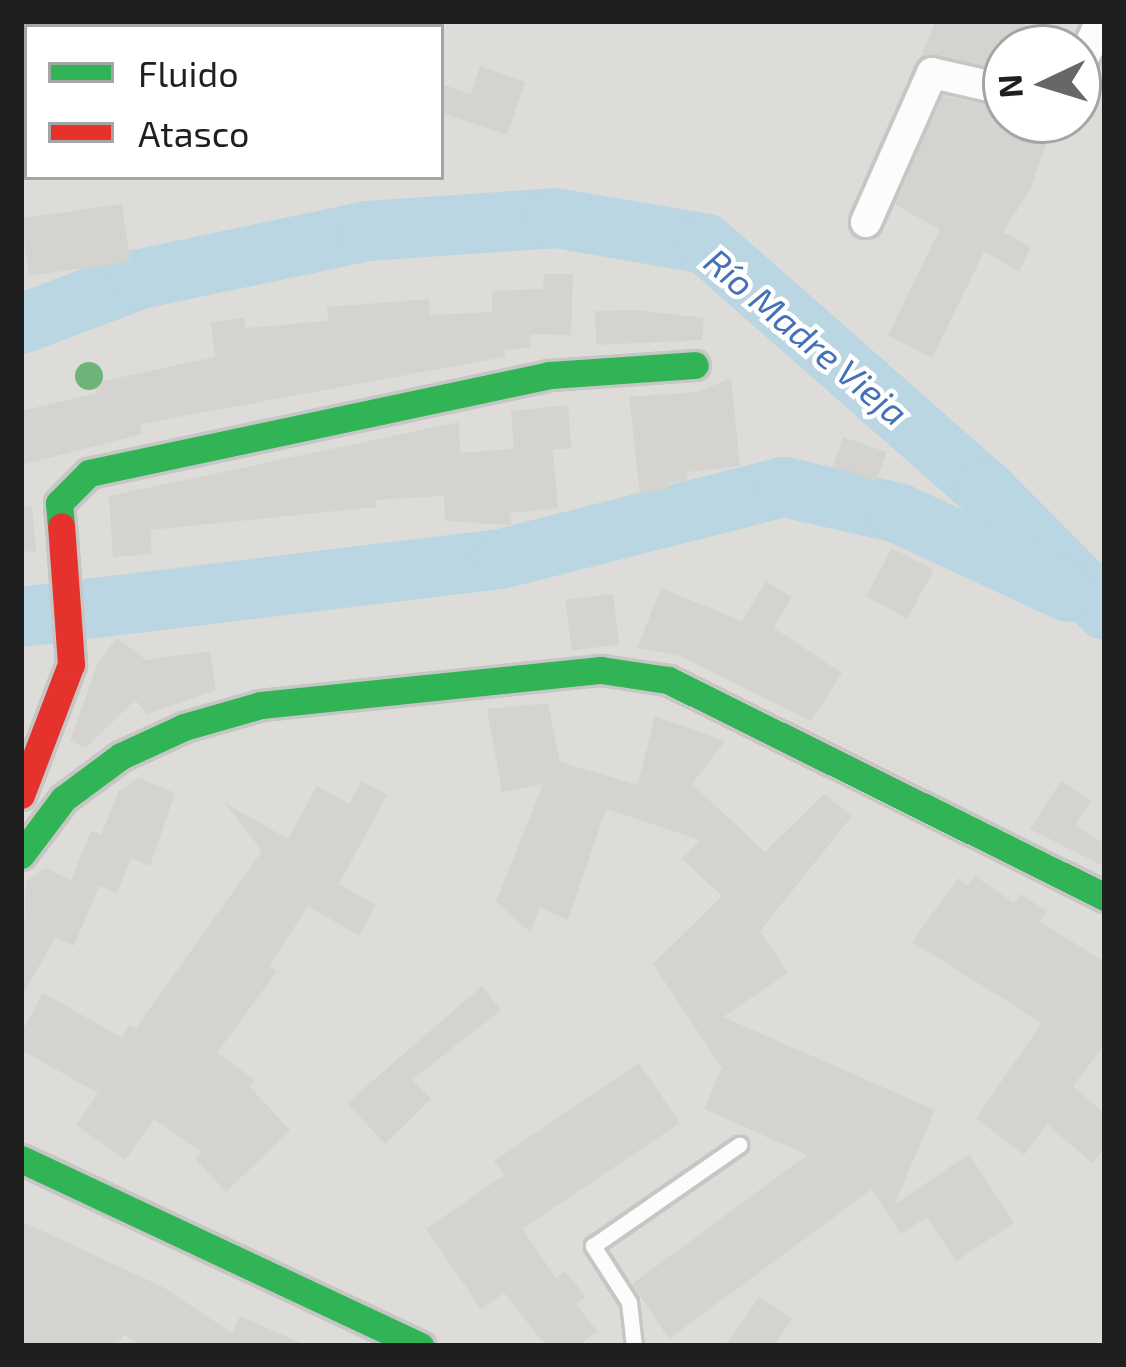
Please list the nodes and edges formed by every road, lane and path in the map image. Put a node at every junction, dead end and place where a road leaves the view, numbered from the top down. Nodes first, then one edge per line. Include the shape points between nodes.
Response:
1 (982, 84) edge
2 (866, 222) dead end
3 (694, 365) dead end
4 (21, 794) edge
5 (21, 855) edge
6 (1105, 897) edge
7 (739, 1145) dead end
8 (21, 1159) edge
9 (420, 1346) edge
10 (634, 1346) edge

1 - 2 street via 932,73
3 - 4 street via 549,375 89,473 59,503 66,687
5 - 6 street via 64,799 121,756 184,727 261,706 601,670 668,680
7 - 10 lane via 593,1246 628,1302
8 - 9 street

